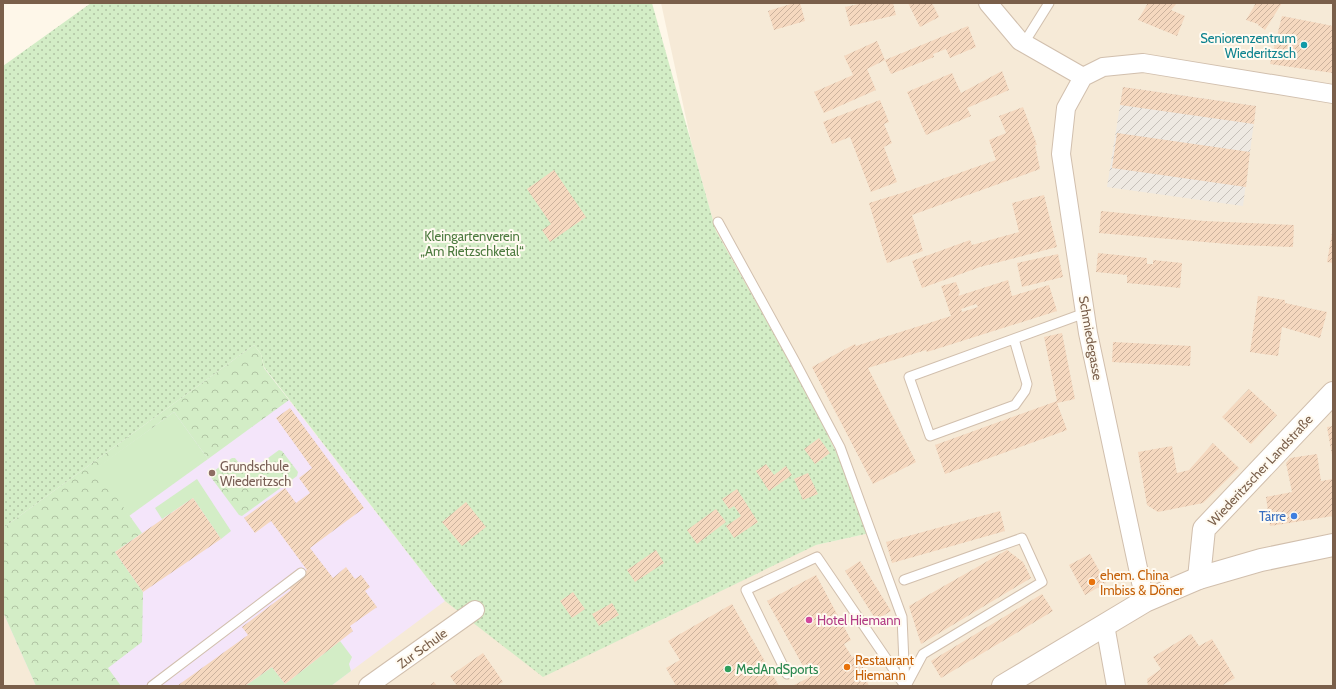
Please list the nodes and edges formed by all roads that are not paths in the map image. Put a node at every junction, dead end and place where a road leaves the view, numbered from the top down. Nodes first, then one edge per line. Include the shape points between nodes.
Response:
1 (988, 3) edge
2 (1049, 3) edge
3 (1024, 43) junction
4 (1084, 77) junction
5 (1333, 94) edge
6 (718, 222) dead end
7 (1085, 313) junction
8 (1014, 339) junction
9 (1333, 393) edge
10 (1333, 545) edge
11 (301, 573) dead end
12 (1199, 578) junction
13 (904, 580) dead end
14 (1145, 602) junction
15 (475, 610) dead end
16 (1105, 625) junction
17 (787, 674) dead end
18 (152, 686) edge
19 (368, 686) edge
20 (905, 686) edge
21 (1003, 686) edge
22 (1116, 686) edge

1 - 3 street
2 - 3 lane
3 - 4 street
4 - 5 street via 1103,67 1143,63
4 - 7 street, Schmiedegasse via 1066,108 1061,154
6 - 20 lane via 840,447 902,617
7 - 8 lane
7 - 14 street, Schmiedegasse
8 - 8 lane via 908,377 930,436 1016,405 1027,384
9 - 12 street, Wiederitzscher Landstraße via 1204,529
10 - 12 street via 1261,560
11 - 18 lane
12 - 14 street
13 - 20 lane via 1022,538 1042,582 923,654
14 - 16 street
15 - 19 street, Zur Schule
16 - 21 street
16 - 22 street
17 - 20 lane via 746,590 817,557

